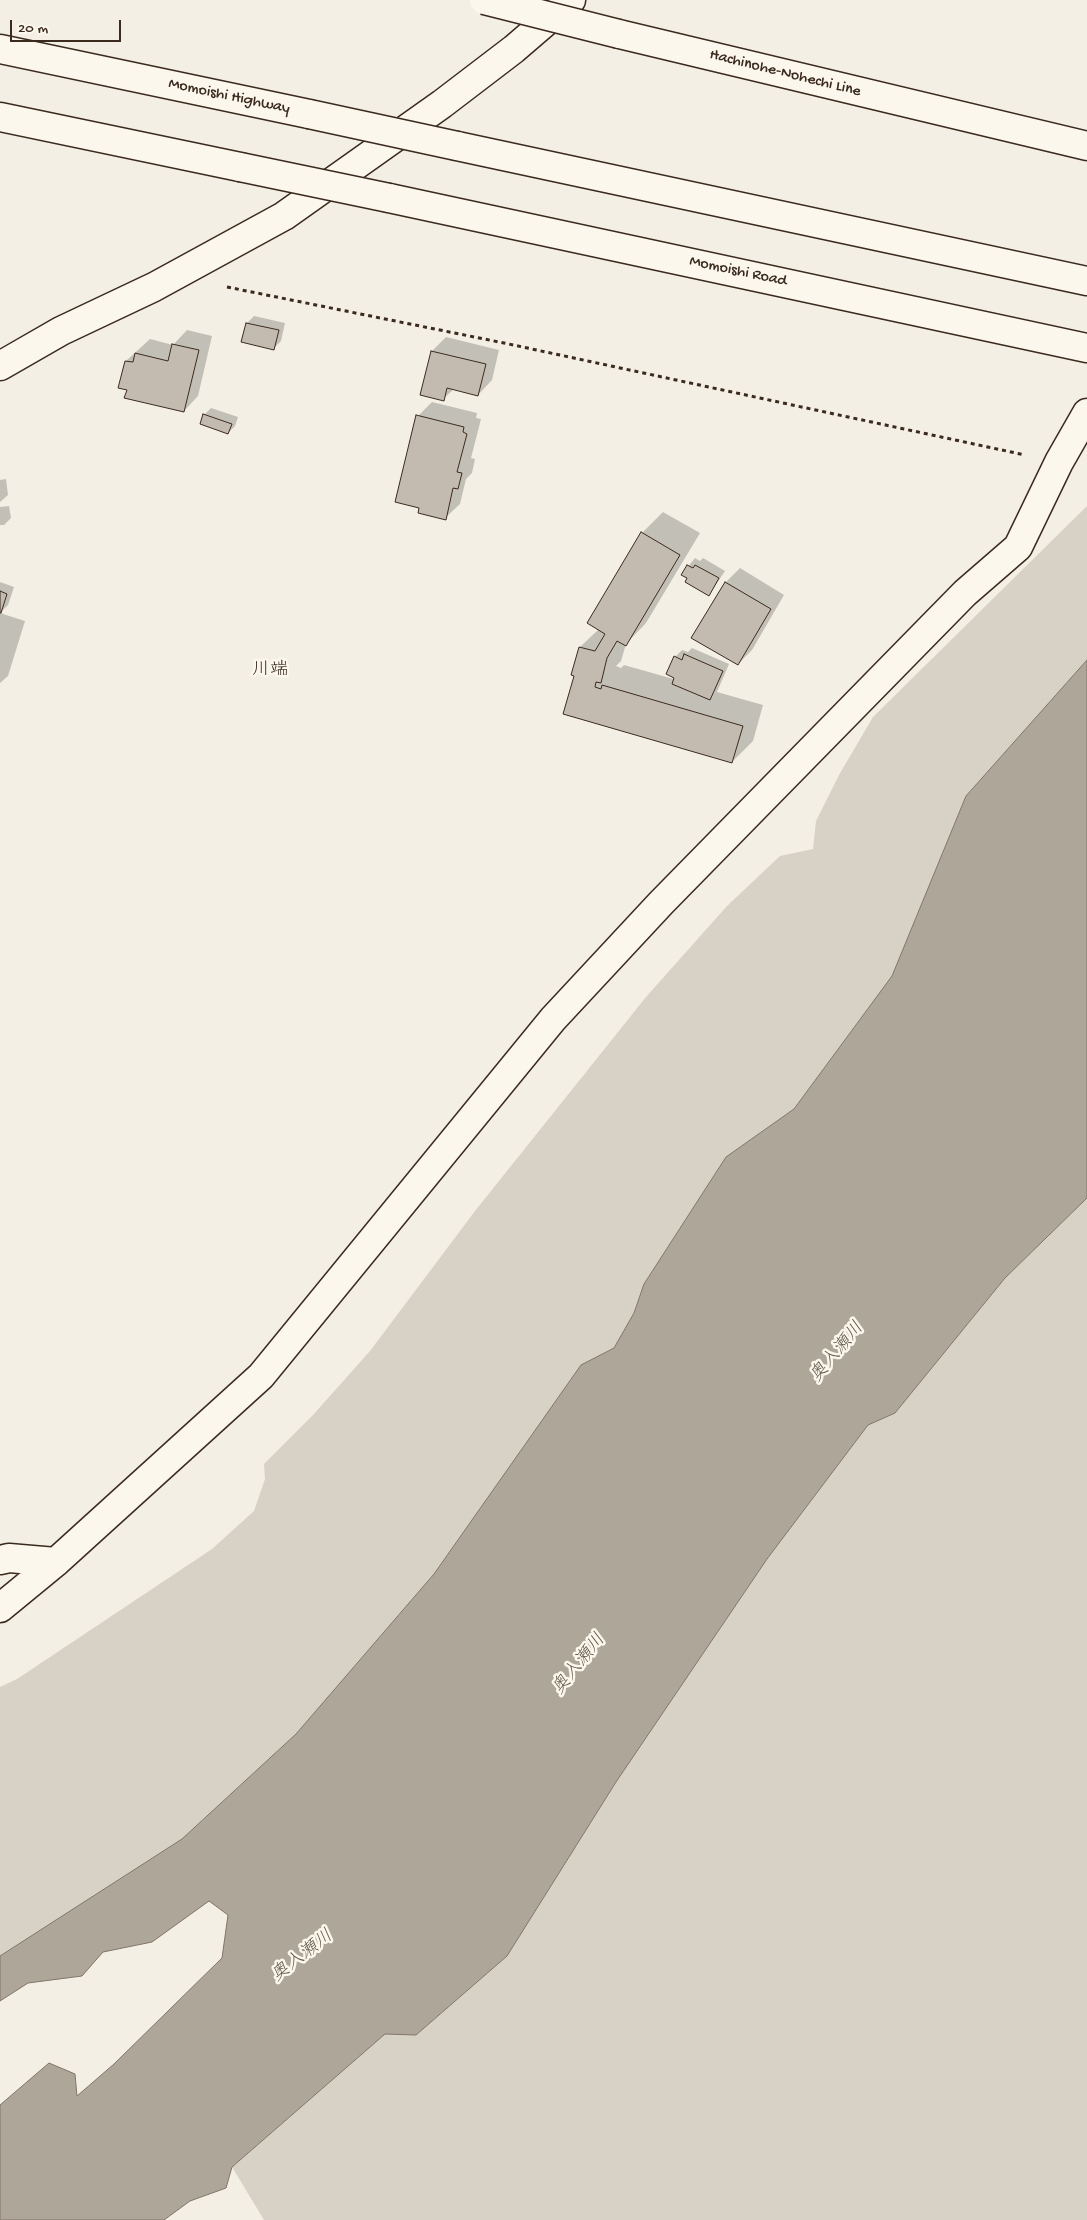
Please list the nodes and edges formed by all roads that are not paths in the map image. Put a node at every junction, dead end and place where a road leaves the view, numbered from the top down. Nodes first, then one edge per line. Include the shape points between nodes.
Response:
1 (484, 0) edge
2 (571, 0) edge
3 (0, 49) edge
4 (0, 117) edge
5 (1087, 146) edge
6 (1087, 281) edge
7 (1087, 348) edge
8 (0, 366) edge
9 (1087, 413) edge
10 (0, 1560) edge
11 (56, 1562) junction
12 (0, 1608) edge

1 - 5 main road, Hachinohe-Nohechi Line, bridge
2 - 8 main road via 442,104 284,216
3 - 6 main road, Momoishi Highway, bridge
4 - 7 main road, Momoishi Road, bridge
9 - 11 main road via 1018,547 965,593 668,896 553,1019 261,1376
10 - 11 main road
11 - 12 main road

